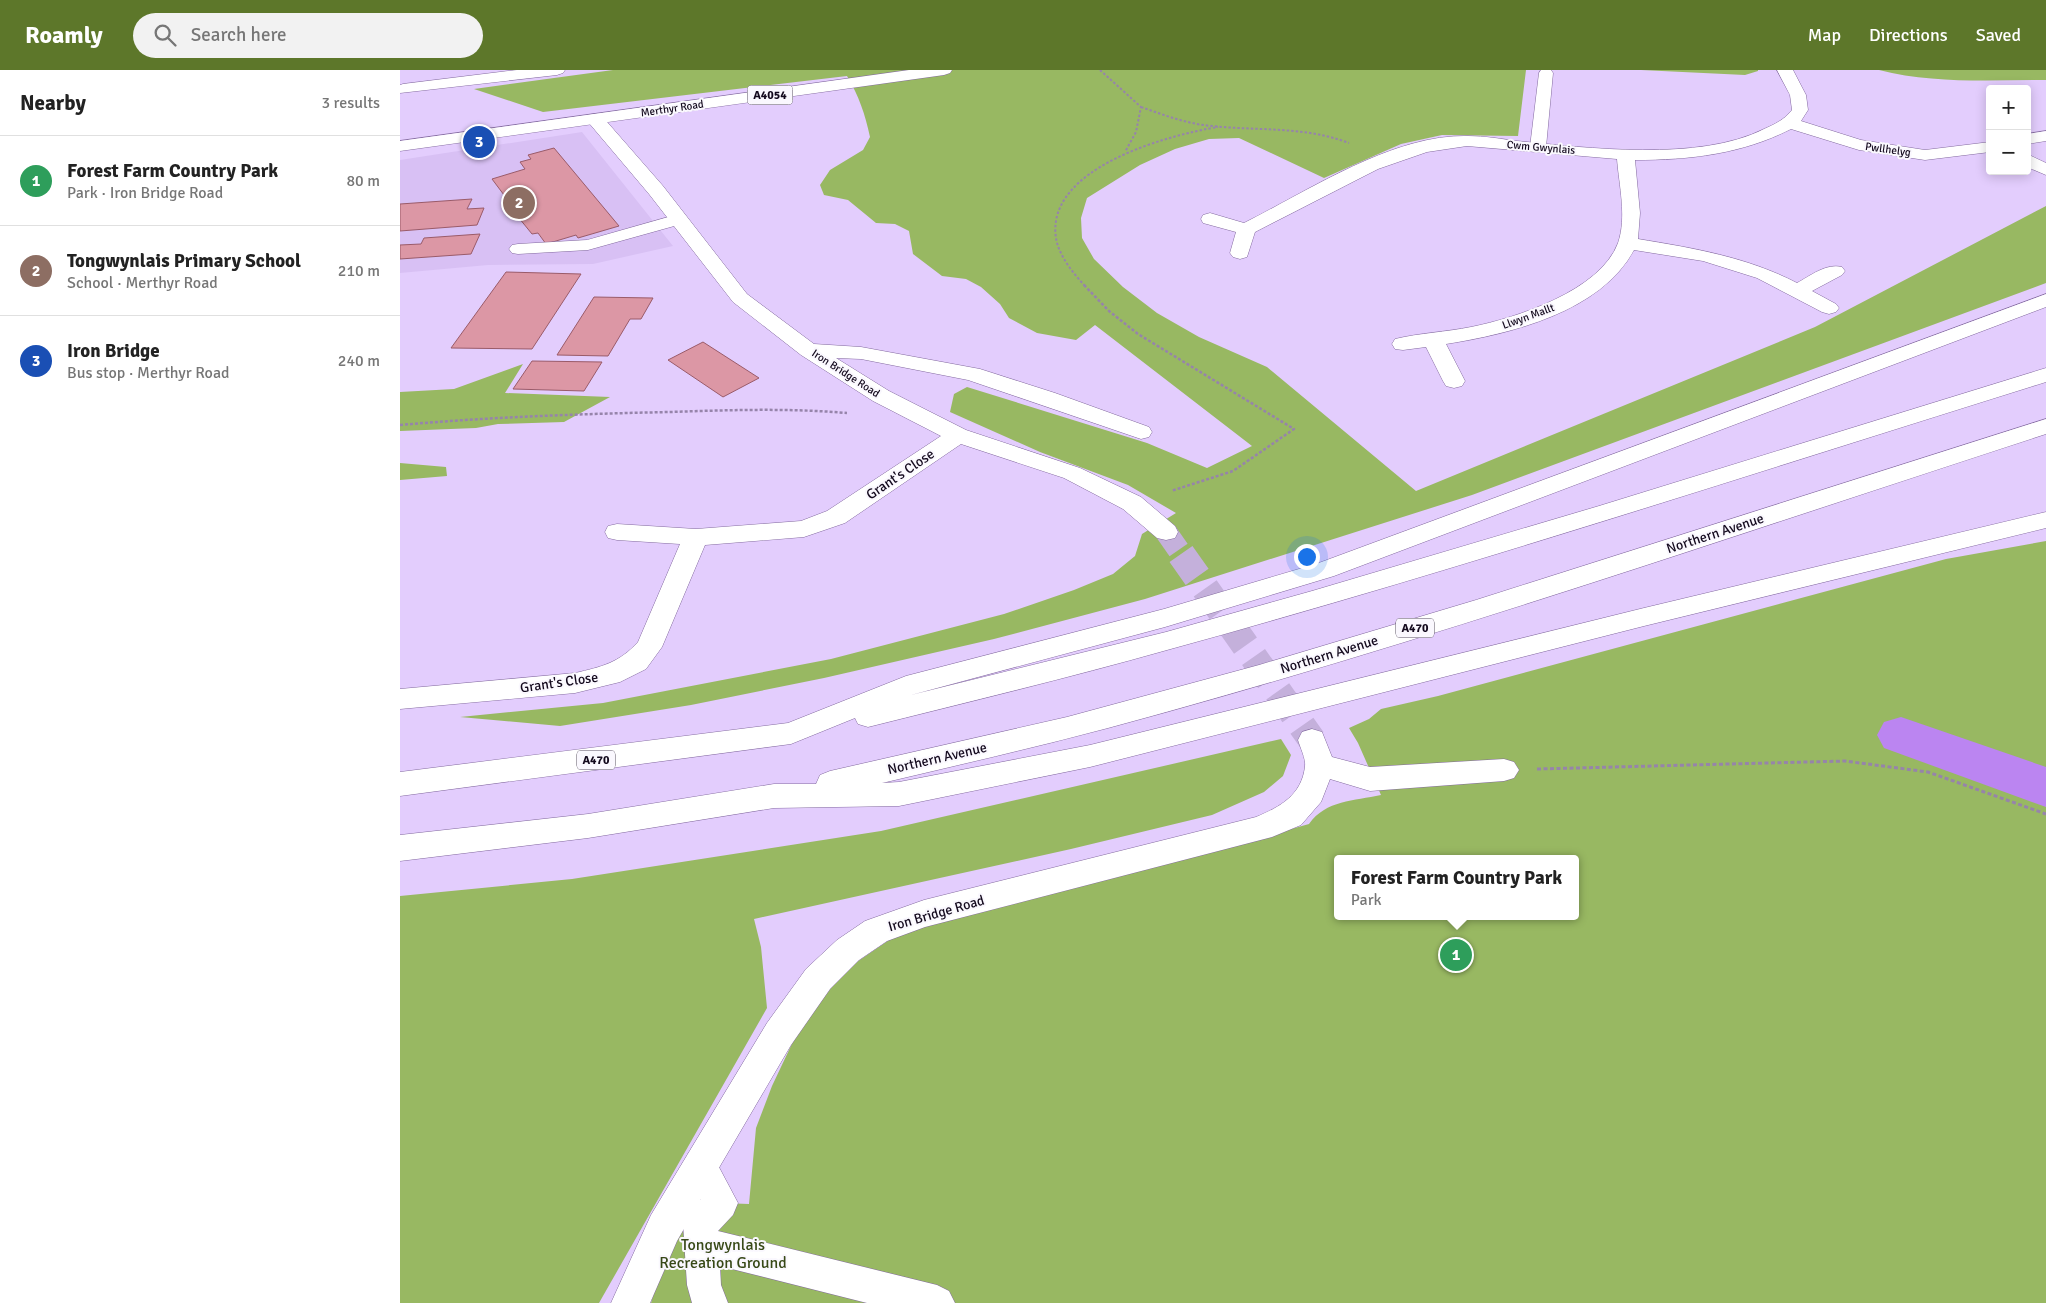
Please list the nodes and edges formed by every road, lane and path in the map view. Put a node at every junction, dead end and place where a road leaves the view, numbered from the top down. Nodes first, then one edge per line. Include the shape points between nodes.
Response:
1 (414, 70) edge
2 (557, 70) edge
3 (944, 70) edge
4 (1100, 70) edge
5 (1785, 70) edge
6 (1546, 74) dead end
7 (402, 93) edge
8 (1141, 107) junction
9 (595, 119) junction
10 (1789, 123) junction
11 (1218, 127) junction
12 (2046, 136) edge
13 (2031, 138) edge
14 (400, 146) edge
15 (1538, 147) junction
16 (1986, 147) edge
17 (1125, 153) junction
18 (1625, 154) junction
19 (1386, 160) junction
20 (2031, 161) edge
21 (2046, 170) edge
22 (1210, 218) dead end
23 (679, 220) junction
24 (1246, 229) junction
25 (1628, 243) junction
26 (518, 249) dead end
27 (1240, 252) dead end
28 (1835, 271) dead end
29 (1797, 291) junction
30 (2046, 300) edge
31 (1829, 308) dead end
32 (1433, 339) junction
33 (1403, 344) dead end
34 (810, 350) junction
35 (2046, 375) edge
36 (1454, 381) dead end
37 (880, 396) junction
38 (400, 425) edge
39 (2046, 426) edge
40 (1141, 432) dead end
41 (958, 435) junction
42 (1132, 503) junction
43 (2046, 520) edge
44 (617, 532) dead end
45 (1166, 532) tunnel mouth
46 (696, 537) junction
47 (400, 699) edge
48 (791, 733) junction
49 (1504, 770) joint
50 (400, 784) edge
51 (774, 796) junction
52 (2046, 814) edge
53 (400, 848) edge
54 (700, 1165) junction
55 (702, 1244) junction
56 (630, 1303) edge
57 (710, 1303) edge
58 (937, 1303) edge

1 - 7 main road
2 - 7 main road
3 - 9 main road, Merthyr Road / A4054
4 - 8 path
5 - 10 main road via 1798,95 1800,110
6 - 15 lane
8 - 11 path
8 - 17 path via 1136,132
9 - 14 main road, Merthyr Road / A4054
9 - 23 main road, Iron Bridge Road
10 - 16 main road, Pwllhelyg via 1859,145 1924,154
10 - 18 main road, Cwm Gwynlais via 1728,148 1688,153
11 - 17 path via 1166,137
11 - 19 path via 1313,131 1336,137
12 - 13 main road
15 - 18 main road, Cwm Gwynlais
15 - 19 main road, Cwm Gwynlais via 1451,141 1417,148
17 - 42 path via 1094,170 1072,191 1058,211 1055,230 1063,259 1118,320 1294,429 1234,471
18 - 25 main road, Llwyn Mallt via 1630,227
19 - 24 main road, Cwm Gwynlais
20 - 21 main road
22 - 24 main road
23 - 26 lane via 588,245
23 - 34 main road, Iron Bridge Road via 740,298
24 - 27 main road
25 - 29 main road via 1706,256 1764,274
25 - 32 main road, Llwyn Mallt via 1618,264 1590,287 1549,310 1492,329
28 - 29 main road
29 - 31 main road
30 - 48 main road via 1325,570 1165,618 906,686
32 - 33 main road, Llwyn Mallt
32 - 36 main road
34 - 37 main road, Iron Bridge Road
34 - 40 main road via 861,353 972,374
35 - 48 main road, A470 via 1490,549 965,694
37 - 38 path via 850,413 797,409 653,412 490,417
37 - 41 main road, Iron Bridge Road
39 - 51 main road, Northern Avenue / A470 via 1549,587 1296,664 1144,708
41 - 42 main road, Iron Bridge Road via 1072,473
41 - 46 main road, Grant's Close via 836,517 804,529
42 - 45 main road, Iron Bridge Road
43 - 51 main road via 1090,756 899,794
44 - 46 main road, Grant's Close
46 - 47 main road, Grant's Close via 649,647 636,662 610,675 575,683
48 - 50 main road, A470
49 - 52 path via 1846,761 1928,772
49 - 54 main road, Iron Bridge Road via 1370,779 1343,773 1316,753 1311,794 1290,816 1261,828 924,914 876,931 848,950 818,979 779,1034
51 - 53 main road, A470 via 588,826
54 - 55 lane via 722,1203 700,1223
54 - 56 main road, Iron Bridge Road via 664,1228
55 - 57 lane via 704,1285
55 - 58 lane

